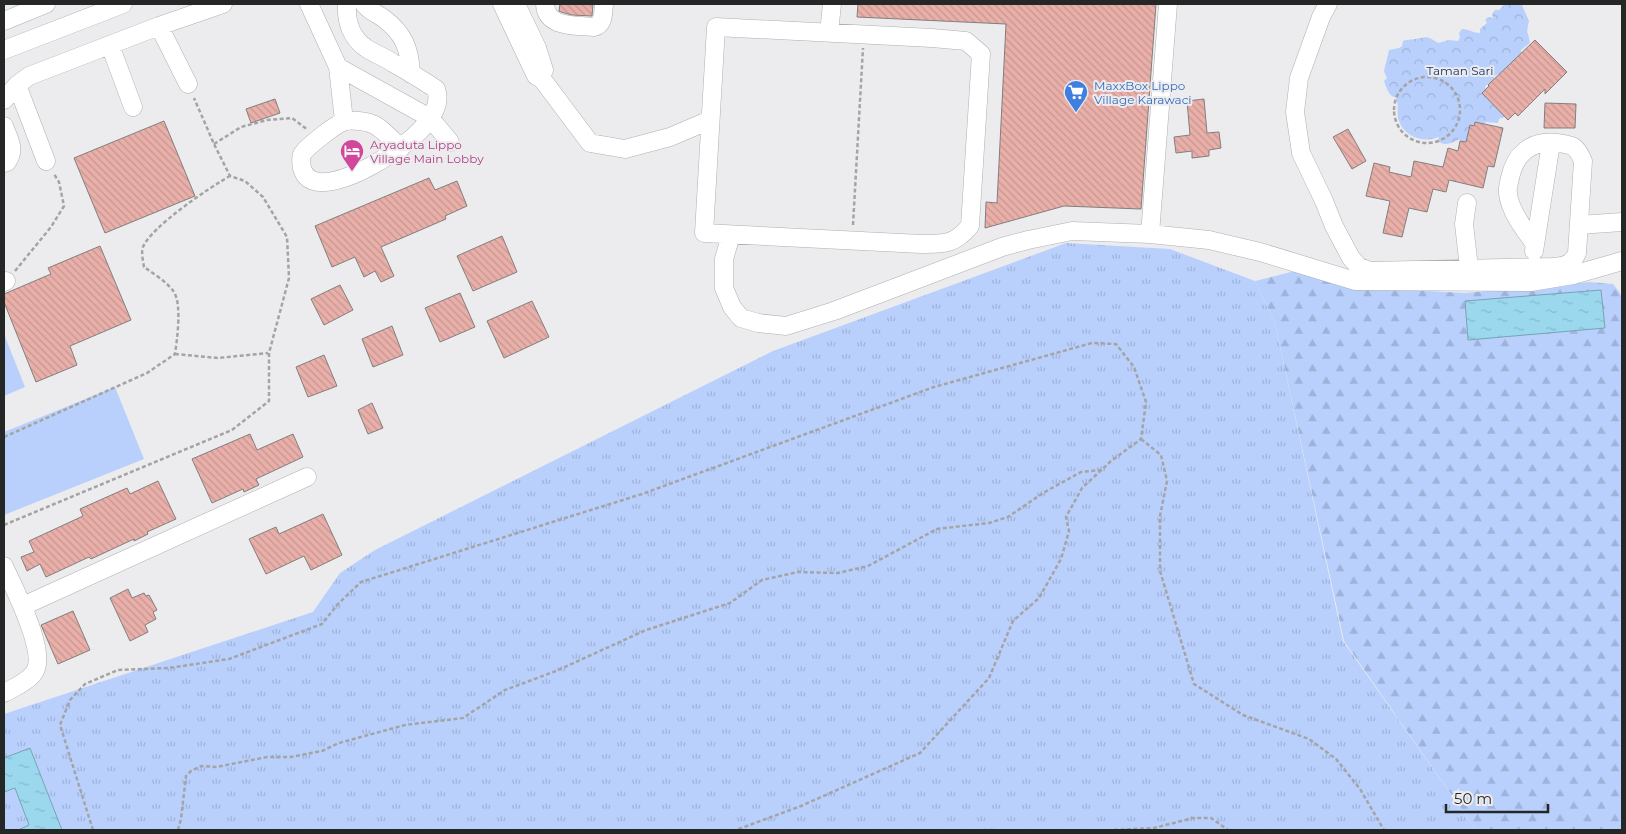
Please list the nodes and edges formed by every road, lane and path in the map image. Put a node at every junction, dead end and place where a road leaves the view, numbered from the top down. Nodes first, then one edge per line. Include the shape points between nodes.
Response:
1 (46, 4) edge
2 (123, 4) edge
3 (223, 4) edge
4 (309, 4) edge
5 (347, 4) edge
6 (364, 4) edge
7 (502, 4) edge
8 (516, 4) edge
9 (545, 4) edge
10 (604, 4) edge
11 (832, 4) edge
12 (1168, 4) edge
13 (1328, 4) edge
14 (4, 21) edge
15 (159, 26) junction
16 (829, 32) junction
17 (863, 34) junction
18 (110, 45) junction
19 (4, 50) edge
20 (338, 67) junction
21 (411, 74) junction
22 (542, 80) junction
23 (188, 84) joint
24 (17, 85) junction
25 (4, 100) edge
26 (133, 107) dead end
27 (430, 118) junction
28 (710, 120) junction
29 (344, 121) junction
30 (4, 126) edge
31 (319, 138) junction
32 (450, 142) dead end
33 (1427, 143) joint
34 (1551, 143) junction
35 (214, 144) junction
36 (401, 148) junction
37 (46, 161) joint
38 (4, 163) edge
39 (230, 176) junction
40 (1467, 203) dead end
41 (1622, 222) edge
42 (1579, 225) junction
43 (1150, 234) junction
44 (731, 235) junction
45 (852, 241) junction
46 (943, 244) junction
47 (1535, 244) junction
48 (1622, 261) edge
49 (948, 267) junction
50 (1469, 268) junction
51 (1531, 268) junction
52 (5, 282) edge
53 (175, 354) junction
54 (268, 354) junction
55 (4, 437) edge
56 (1140, 439) junction
57 (1102, 470) junction
58 (307, 477) dead end
59 (4, 524) edge
60 (4, 566) edge
61 (23, 606) junction
62 (4, 693) edge
63 (93, 830) edge
64 (178, 830) edge
65 (736, 830) edge
66 (982, 830) edge
67 (994, 830) edge
68 (1114, 830) edge
69 (1228, 830) edge
70 (1384, 830) edge

1 - 14 street
2 - 19 street
3 - 15 street
4 - 20 street
5 - 21 street via 346,16 356,38 366,48
6 - 21 street via 397,30 410,55
7 - 22 street via 536,76
8 - 22 street via 536,48 544,72
9 - 10 street via 551,20 594,27 602,22
11 - 16 street
12 - 43 street
13 - 50 street via 1299,78 1295,112 1301,153 1342,242 1359,267 1370,271
15 - 18 street
15 - 23 street
16 - 17 street
16 - 28 street via 716,27
17 - 45 path
17 - 46 street via 966,41 981,54 970,226 960,238
18 - 24 street via 29,76
18 - 26 street
20 - 27 street
20 - 29 street
21 - 27 street via 436,89 438,102
22 - 28 street via 590,143 625,149 670,137
23 - 35 path
24 - 25 street
24 - 37 street
27 - 32 street
27 - 36 street
28 - 44 street via 704,233
29 - 31 street
29 - 36 street via 373,124
30 - 38 street via 12,156
31 - 35 path via 292,118 241,127
31 - 36 street via 301,159 304,173 310,180 323,183 358,174
33 - 33 path via 1406,136 1396,123 1394,114 1394,102 1405,86 1427,77 1444,81 1460,108 1451,133
34 - 42 street via 1576,148 1583,161
34 - 47 street
34 - 47 street via 1526,149 1518,158 1512,168 1507,193 1521,226
35 - 39 path
37 - 52 path via 58,182 64,206 51,227
39 - 53 path via 204,191 151,234 142,248 144,267 175,294 179,322
39 - 54 path via 245,181 262,197 288,237 289,278
40 - 50 street via 1464,224
41 - 42 street
42 - 51 street via 1577,252 1571,263
43 - 48 street via 1209,240 1355,281 1530,282 1573,275
43 - 49 street via 1072,231 1002,247
44 - 45 street
44 - 49 street via 724,259 724,288 741,318 758,323 786,326
45 - 46 street
46 - 49 street
47 - 51 street
50 - 51 street
53 - 54 path via 218,358
53 - 55 path via 147,373
54 - 59 path via 270,401 232,430
56 - 57 path
56 - 63 path via 1146,402 1134,367 1116,344 1092,343 934,387 642,494 361,582 322,624 229,659 168,668 118,670 84,684 70,700 60,725
56 - 70 path via 1161,455 1167,481 1160,516 1160,571 1194,684 1243,715 1309,739 1336,759 1360,789
57 - 64 path via 1081,472 1008,517 989,523 938,529 868,566 838,573 798,572 762,580 730,603 646,630 505,690 463,718 405,725 339,743 322,751 291,757 201,766 186,776
57 - 65 path via 1082,488 1066,517 1069,531 1061,559 1039,598 1013,621 988,678 920,753 800,806
58 - 61 street
60 - 61 street
61 - 62 street via 39,658 34,674
66 - 67 path
68 - 69 path via 1154,828 1193,818 1211,818

